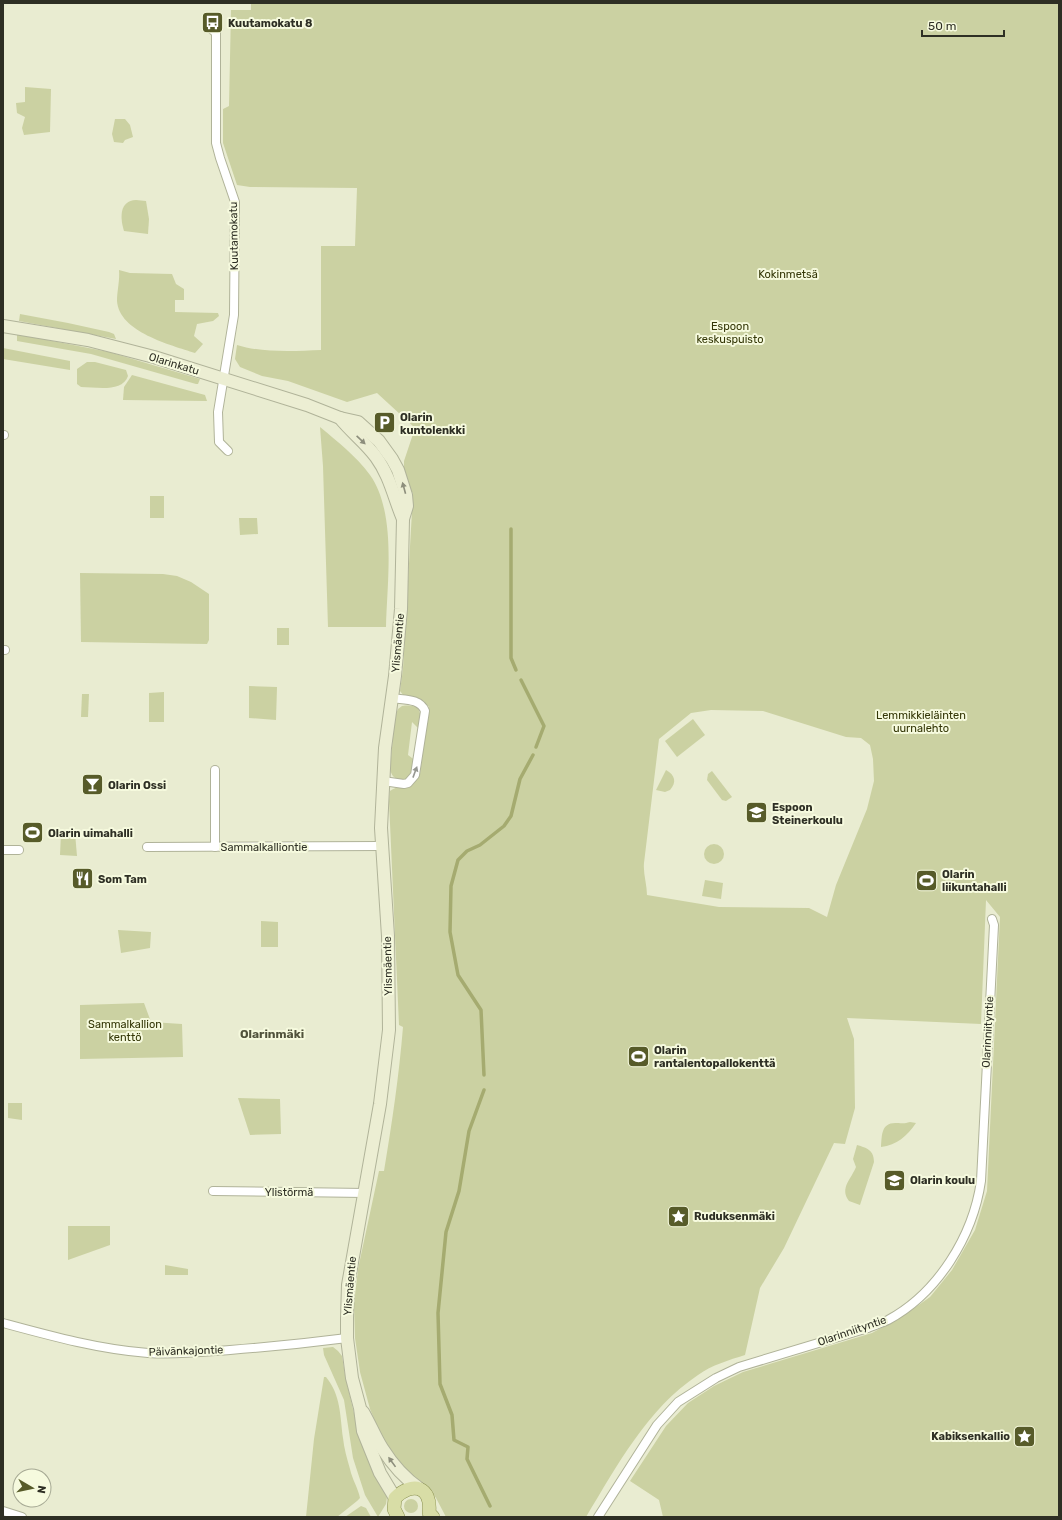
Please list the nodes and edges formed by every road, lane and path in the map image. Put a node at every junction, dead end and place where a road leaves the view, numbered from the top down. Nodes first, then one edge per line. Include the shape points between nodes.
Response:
1 (208, 26) dead end
2 (3, 326) edge
3 (223, 379) junction
4 (228, 451) dead end
5 (386, 462) joint
6 (392, 698) junction
7 (215, 770) dead end
8 (383, 781) junction
9 (382, 846) junction
10 (147, 847) dead end
11 (215, 847) junction
12 (3, 850) edge
13 (19, 850) dead end
14 (992, 919) dead end
15 (213, 1191) dead end
16 (366, 1193) junction
17 (3, 1323) edge
18 (347, 1338) junction
19 (360, 1408) junction
20 (420, 1489) junction
21 (394, 1510) edge
22 (3, 1511) edge
23 (429, 1516) edge
24 (22, 1517) edge
25 (598, 1517) edge

1 - 3 street, Kuutamokatu via 216,33 216,143 235,202 234,315
2 - 3 main road, Olarinkatu via 94,342 154,357
3 - 4 street, Kuutamokatu via 218,412 219,442
3 - 5 main road, Olarinkatu via 340,418
5 - 6 main road, Ylismäentie via 403,519 401,609
6 - 8 main road, Ylismäentie
8 -> 6 street via 404,784 415,775 424,711 418,702
7 - 11 street
8 - 9 main road, Ylismäentie
9 - 11 street, Sammalkalliontie
9 - 16 main road, Ylismäentie via 388,936 389,1030
10 - 11 street, Sammalkalliontie
12 - 13 street
14 - 25 street, Olarinniityntie via 994,925 981,1181 970,1222 946,1268 926,1291 888,1320 738,1367 678,1402 657,1425
15 - 16 street, Ylistörmä
16 - 18 main road, Ylismäentie via 348,1285
17 - 18 street, Päivänkajontie via 98,1347 164,1354 256,1348
18 - 19 main road, Ylismäentie via 352,1378
20 -> 19 main road, Ylismäentie via 395,1466 381,1447
19 - 21 main road, Ylismäentie via 363,1431
20 - 21 main road via 407,1489
20 - 23 main road via 428,1498
22 - 24 street

